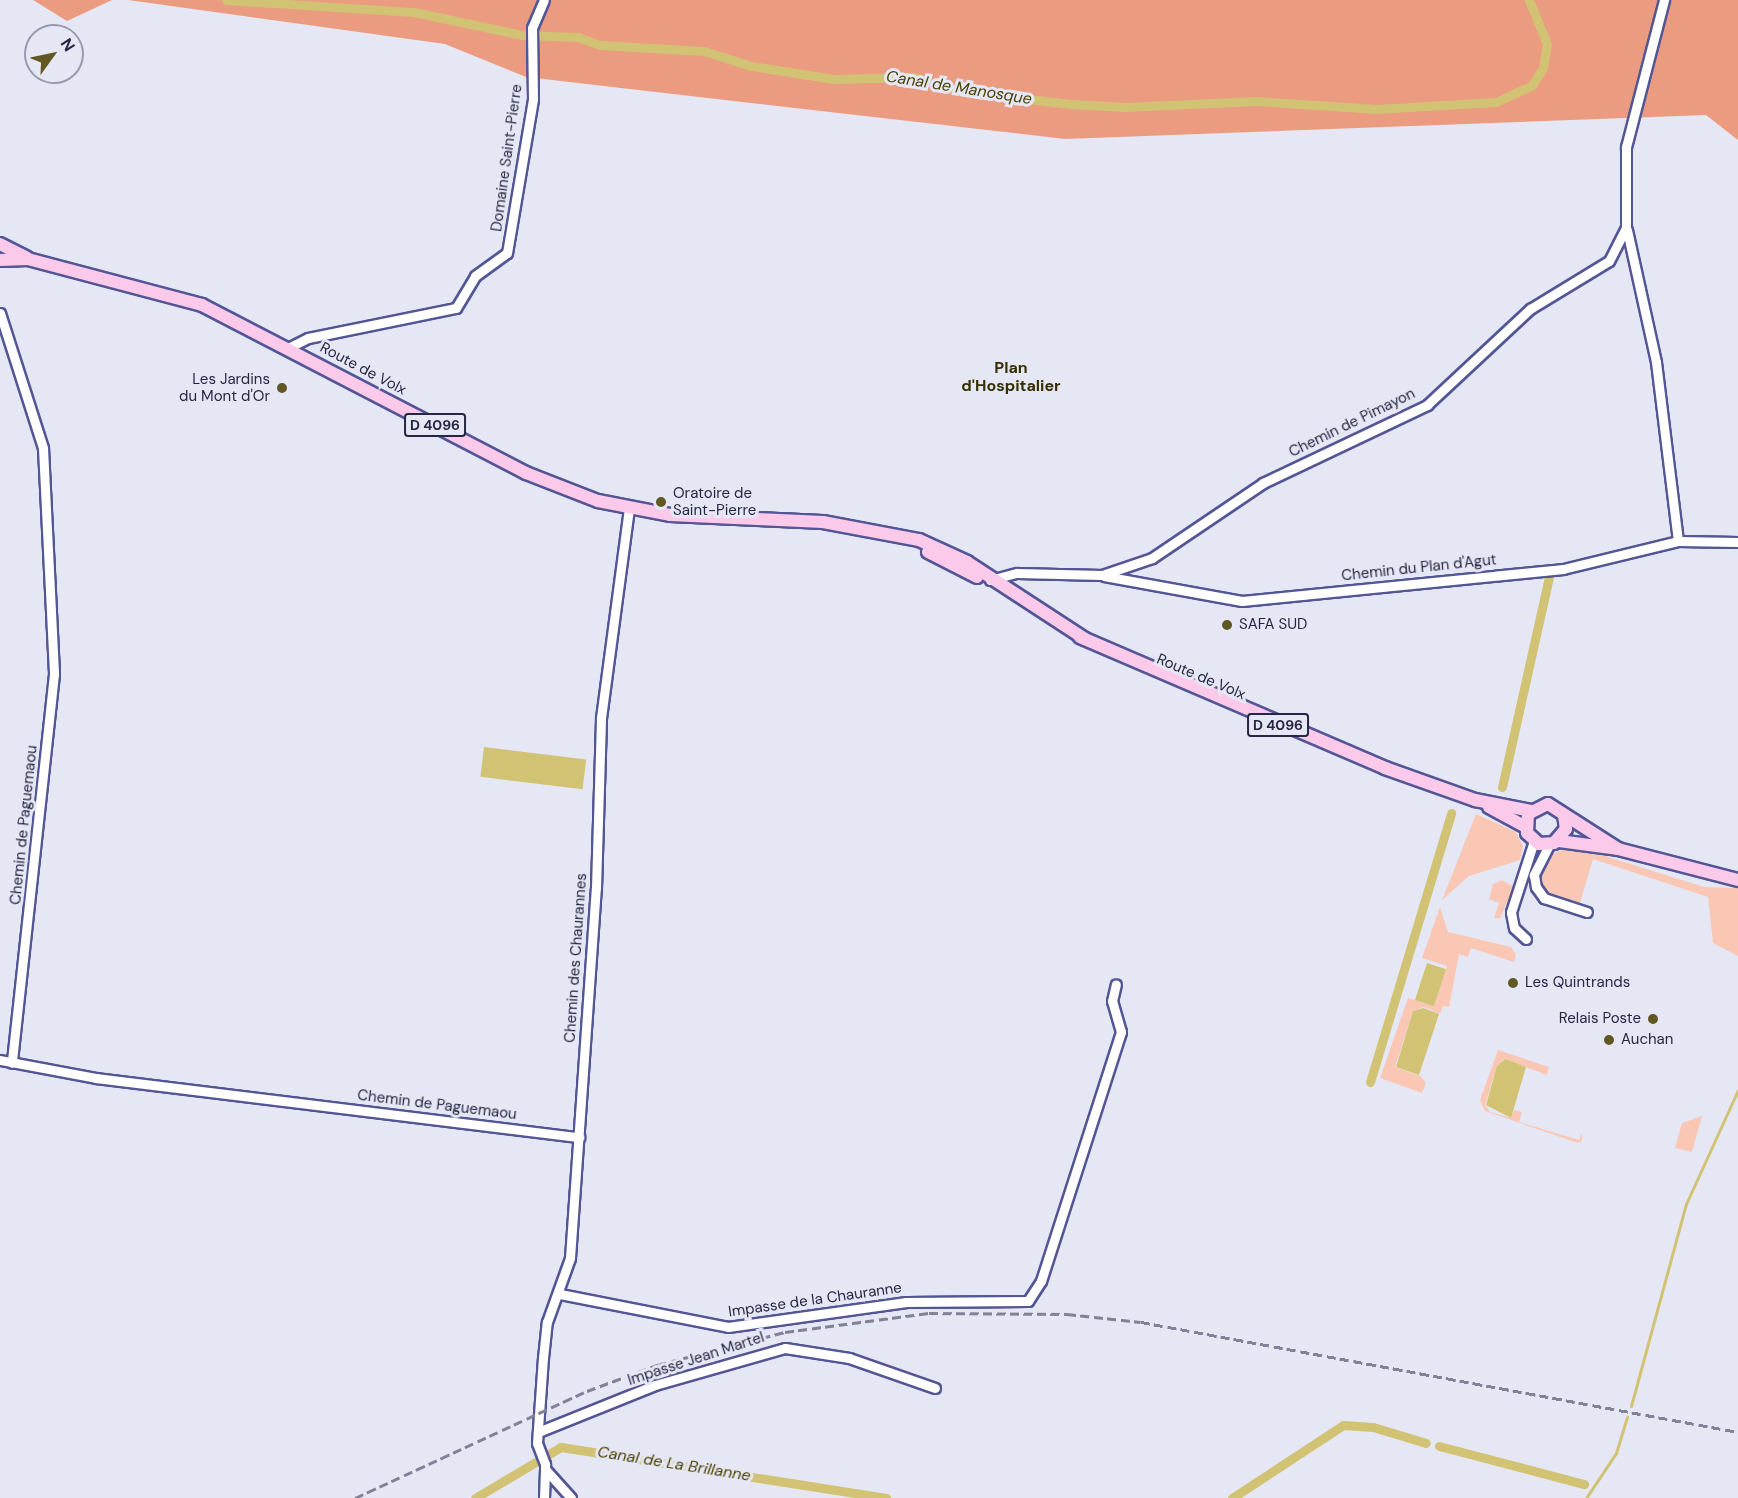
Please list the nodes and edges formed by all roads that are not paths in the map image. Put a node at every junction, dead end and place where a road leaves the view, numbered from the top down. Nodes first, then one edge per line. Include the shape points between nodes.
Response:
1 (544, 0) edge
2 (1664, 0) edge
3 (1626, 228) junction
4 (0, 244) edge
5 (28, 259) junction
6 (0, 261) edge
7 (0, 313) edge
8 (290, 347) junction
9 (629, 508) junction
10 (859, 527) junction
11 (1678, 541) junction
12 (1738, 542) edge
13 (943, 559) junction
14 (1102, 575) junction
15 (997, 580) junction
16 (1085, 639) junction
17 (1475, 800) junction
18 (1531, 810) junction
19 (1564, 815) junction
20 (1526, 827) junction
21 (1534, 841) junction
22 (1554, 843) junction
23 (1618, 849) junction
24 (1738, 880) edge
25 (1587, 912) dead end
26 (1526, 939) dead end
27 (1116, 984) dead end
28 (0, 1060) edge
29 (12, 1063) junction
30 (579, 1137) junction
31 (560, 1294) junction
32 (935, 1388) dead end
33 (538, 1432) junction
34 (545, 1468) junction
35 (544, 1498) edge
36 (571, 1498) edge

1 - 8 street, Domaine Saint-Pierre via 532,33 533,99 507,254 475,276 456,308 308,338
2 - 3 street, Chemin de Pimayon via 1626,147
3 - 11 street via 1655,353
3 - 14 street, Chemin de Pimayon via 1609,261 1530,309 1427,405 1263,483 1152,558
4 - 5 main road, Route de Volx / D 4096
5 - 6 main road, Route de Volx / D 4096
5 - 8 main road, Route de Volx / D 4096 via 202,304
7 - 29 street, Chemin de Paguemaou via 44,448 54,684
8 - 9 main road, Route de Volx / D 4096 via 526,473
9 - 10 main road, Route de Volx / D 4096
9 - 30 street, Chemin des Chaurannes via 601,718
10 - 13 main road, Route de Volx / D 4096
10 - 15 main road, Route de Volx / D 4096 via 919,540
11 - 12 street, Chemin du Plan d'Agut
11 - 14 street, Chemin du Plan d'Agut via 1563,569 1242,601
13 - 15 street
13 - 16 main road, Route de Volx / D 4096
14 - 15 street, Chemin de Pimayon via 1017,573
15 - 16 main road, Route de Volx / D 4096
16 - 17 main road, Route de Volx / D 4096 via 1232,707
17 - 18 main road, Route de Volx / D 4096
17 - 20 main road, Route de Volx / D 4096
18 - 19 main road via 1548,804
18 - 20 main road
19 - 22 main road via 1566,829
19 - 23 main road
20 - 21 main road
21 - 22 main road
21 - 26 street via 1511,916 1516,933
22 - 23 main road
22 - 25 street via 1534,875 1536,887 1544,898
23 - 24 main road
27 - 31 street, Impasse de la Chauranne via 1112,1001 1121,1032 1041,1281 1028,1301 906,1302 729,1328
28 - 29 street
29 - 30 street, Chemin de Paguemaou
30 - 31 street, Chemin des Chaurannes via 569,1266
31 - 33 street, Chemin des Chaurannes via 546,1327
32 - 33 street, Impasse Jean Martel via 849,1358 785,1348 664,1382
33 - 34 street, Chemin des Chaurannes
34 - 35 street
34 - 36 street

